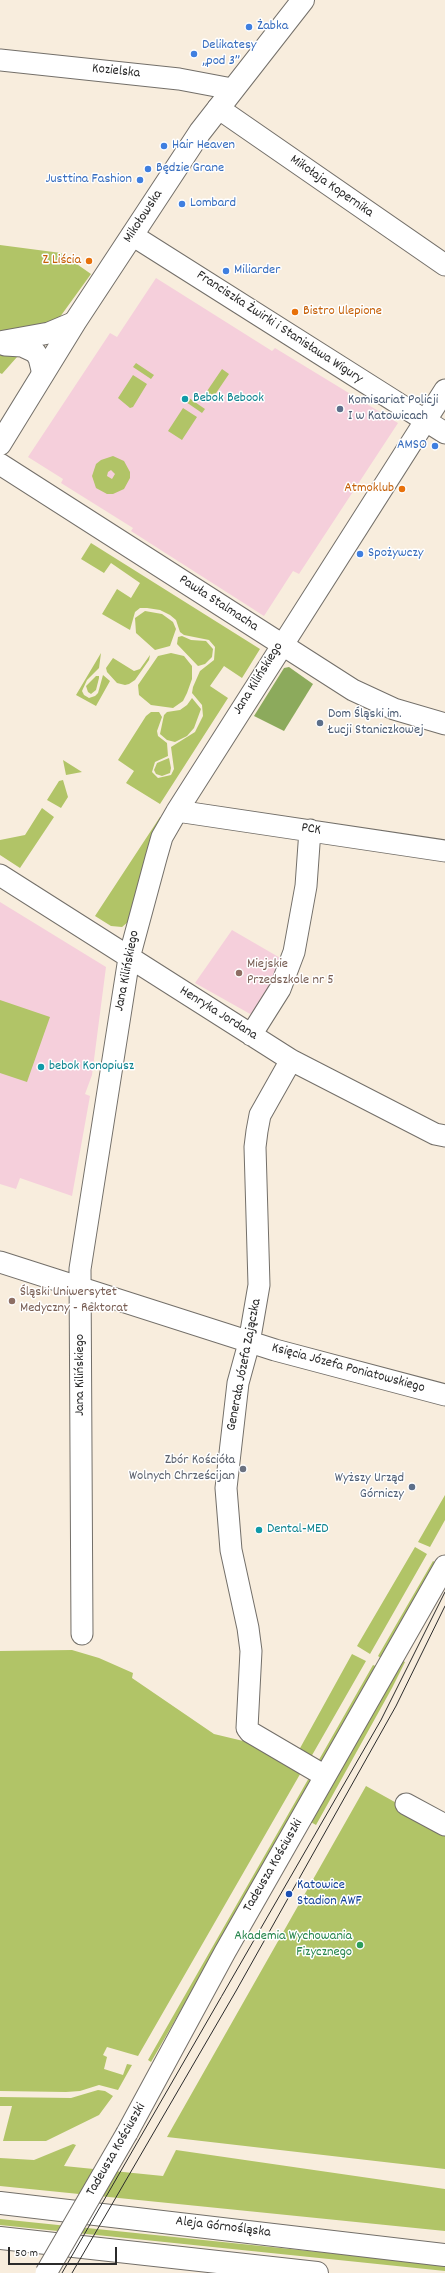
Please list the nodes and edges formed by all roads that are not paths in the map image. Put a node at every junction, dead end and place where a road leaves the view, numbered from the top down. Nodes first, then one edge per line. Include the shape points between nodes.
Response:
1 (303, 0) edge
2 (0, 60) edge
3 (232, 89) junction
4 (218, 108) junction
5 (132, 235) junction
6 (445, 266) edge
7 (75, 322) junction
8 (0, 343) edge
9 (42, 374) junction
10 (445, 390) edge
11 (425, 421) junction
12 (445, 433) edge
13 (0, 444) edge
14 (0, 464) edge
15 (281, 644) junction
16 (445, 724) edge
17 (177, 810) junction
18 (310, 830) junction
19 (445, 851) edge
20 (0, 875) edge
21 (129, 958) junction
22 (251, 1035) junction
23 (292, 1060) junction
24 (445, 1136) edge
25 (0, 1262) edge
26 (80, 1288) junction
27 (249, 1343) junction
28 (445, 1395) edge
29 (445, 1566) edge
30 (82, 1634) dead end
31 (325, 1776) junction
32 (406, 1804) dead end
33 (445, 1825) edge
34 (0, 2204) edge
35 (0, 2238) edge
36 (445, 2255) edge
37 (46, 2273) edge
38 (317, 2273) edge

1 - 3 main road, Mikołowska
2 - 3 street, Kozielska via 179,79
3 - 4 main road, Mikołowska
4 - 5 main road, Mikołowska
4 - 6 street, Mikołaja Kopernika
5 - 7 main road, Mikołowska
5 - 11 street, Franciszka Żwirki i Stanisława Wigury
7 - 8 street via 49,333
7 - 9 main road, Mikołowska
8 - 9 street via 22,346 35,352
9 - 13 main road, Mikołowska
10 - 11 street, Jana Kilińskiego
11 - 12 street, Franciszka Żwirki i Stanisława Wigury
11 - 15 street, Jana Kilińskiego
14 - 15 street, Pawła Stalmacha
15 - 16 street, Pawła Stalmacha via 353,690 394,709
15 - 17 street, Jana Kilińskiego
17 - 18 street, PCK
17 - 21 street, Jana Kilińskiego via 162,837
18 - 19 street, PCK
18 - 22 street via 306,886 294,952 280,989
20 - 21 street, Henryka Jordana
21 - 22 street, Henryka Jordana
21 - 26 street, Jana Kilińskiego via 80,1269
22 - 23 street, Henryka Jordana
23 - 24 street, Henryka Jordana via 435,1134
23 - 27 street, Generała Józefa Zajączka via 264,1107 257,1131 255,1147 260,1267
25 - 26 street, Księcia Józefa Poniatowskiego
26 - 27 street, Księcia Józefa Poniatowskiego
26 - 30 street, Jana Kilińskiego
27 - 28 street, Księcia Józefa Poniatowskiego
27 - 31 street, Generała Józefa Zajączka via 238,1383 226,1488 231,1550 251,1651 247,1728
29 - 31 street, Tadeusza Kościuszki
31 - 37 street, Tadeusza Kościuszki, bridge via 225,1952 127,2133
32 - 33 street
34 - 36 main road, Aleja Górnośląska
35 - 38 main road

